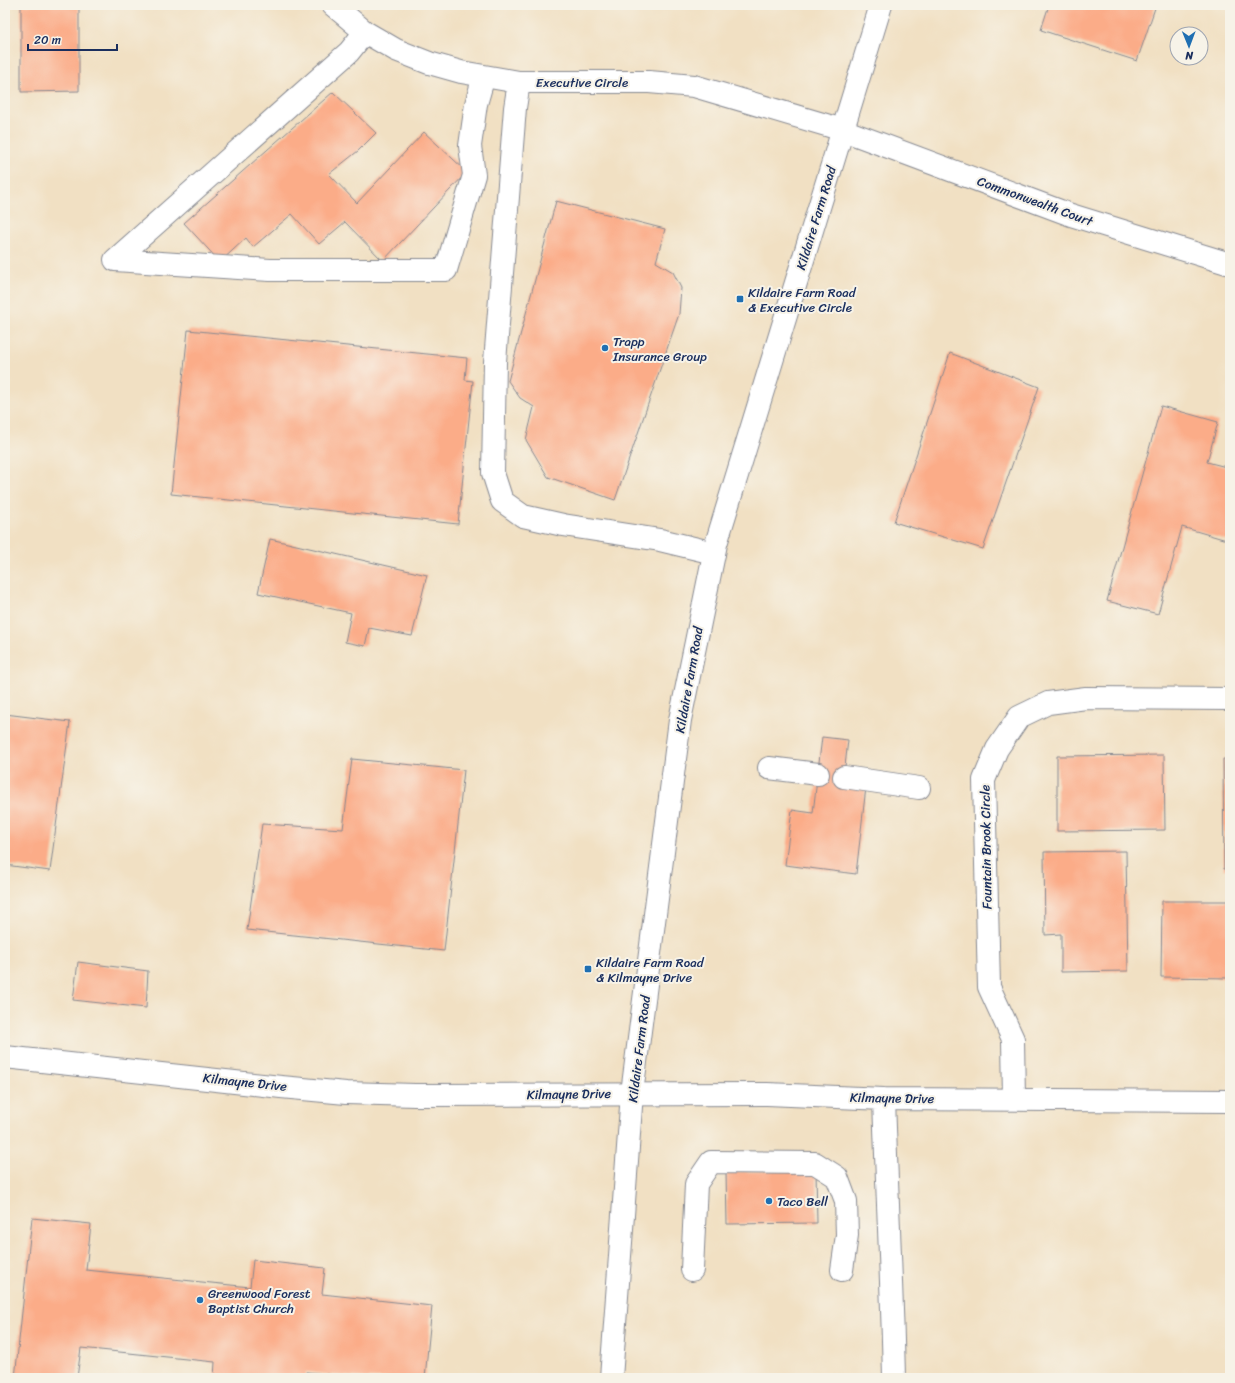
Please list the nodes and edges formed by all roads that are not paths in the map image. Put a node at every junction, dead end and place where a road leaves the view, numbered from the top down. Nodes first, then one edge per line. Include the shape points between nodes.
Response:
1 (333, 5) edge
2 (881, 5) edge
3 (365, 32) junction
4 (484, 76) junction
5 (519, 82) junction
6 (843, 130) junction
7 (1230, 264) edge
8 (714, 553) junction
9 (1230, 699) edge
10 (769, 768) dead end
11 (818, 774) dead end
12 (844, 777) dead end
13 (919, 788) dead end
14 (5, 1057) edge
15 (632, 1094) junction
16 (884, 1099) junction
17 (1014, 1099) junction
18 (1230, 1101) edge
19 (692, 1270) dead end
20 (842, 1270) dead end
21 (611, 1378) edge
22 (894, 1378) edge

1 - 3 street, Executive Circle
2 - 6 street, Kildaire Farm Road
3 - 4 street, Executive Circle via 396,50 429,63
3 - 4 street via 349,52 115,260 270,270 446,270 474,175 470,146 476,104
4 - 5 street, Executive Circle
5 - 6 street, Executive Circle via 649,82 694,86
5 - 8 street via 495,362 493,473 502,501 523,516 660,540
6 - 7 street, Commonwealth Court via 1071,216
6 - 8 street, Kildaire Farm Road
8 - 15 street, Kildaire Farm Road via 680,720
9 - 17 street, Fountain Brook Circle via 1086,698 1048,703 1019,717 996,749 984,780 989,987 1013,1039
10 - 11 street
12 - 13 street
14 - 15 street, Kilmayne Drive via 346,1093
15 - 16 street, Kilmayne Drive via 767,1094
15 - 21 street, Kildaire Farm Road
16 - 17 street, Kilmayne Drive
16 - 22 street
17 - 18 street, Kilmayne Drive
19 - 20 street via 696,1184 711,1162 814,1163 837,1177 846,1201 847,1235

